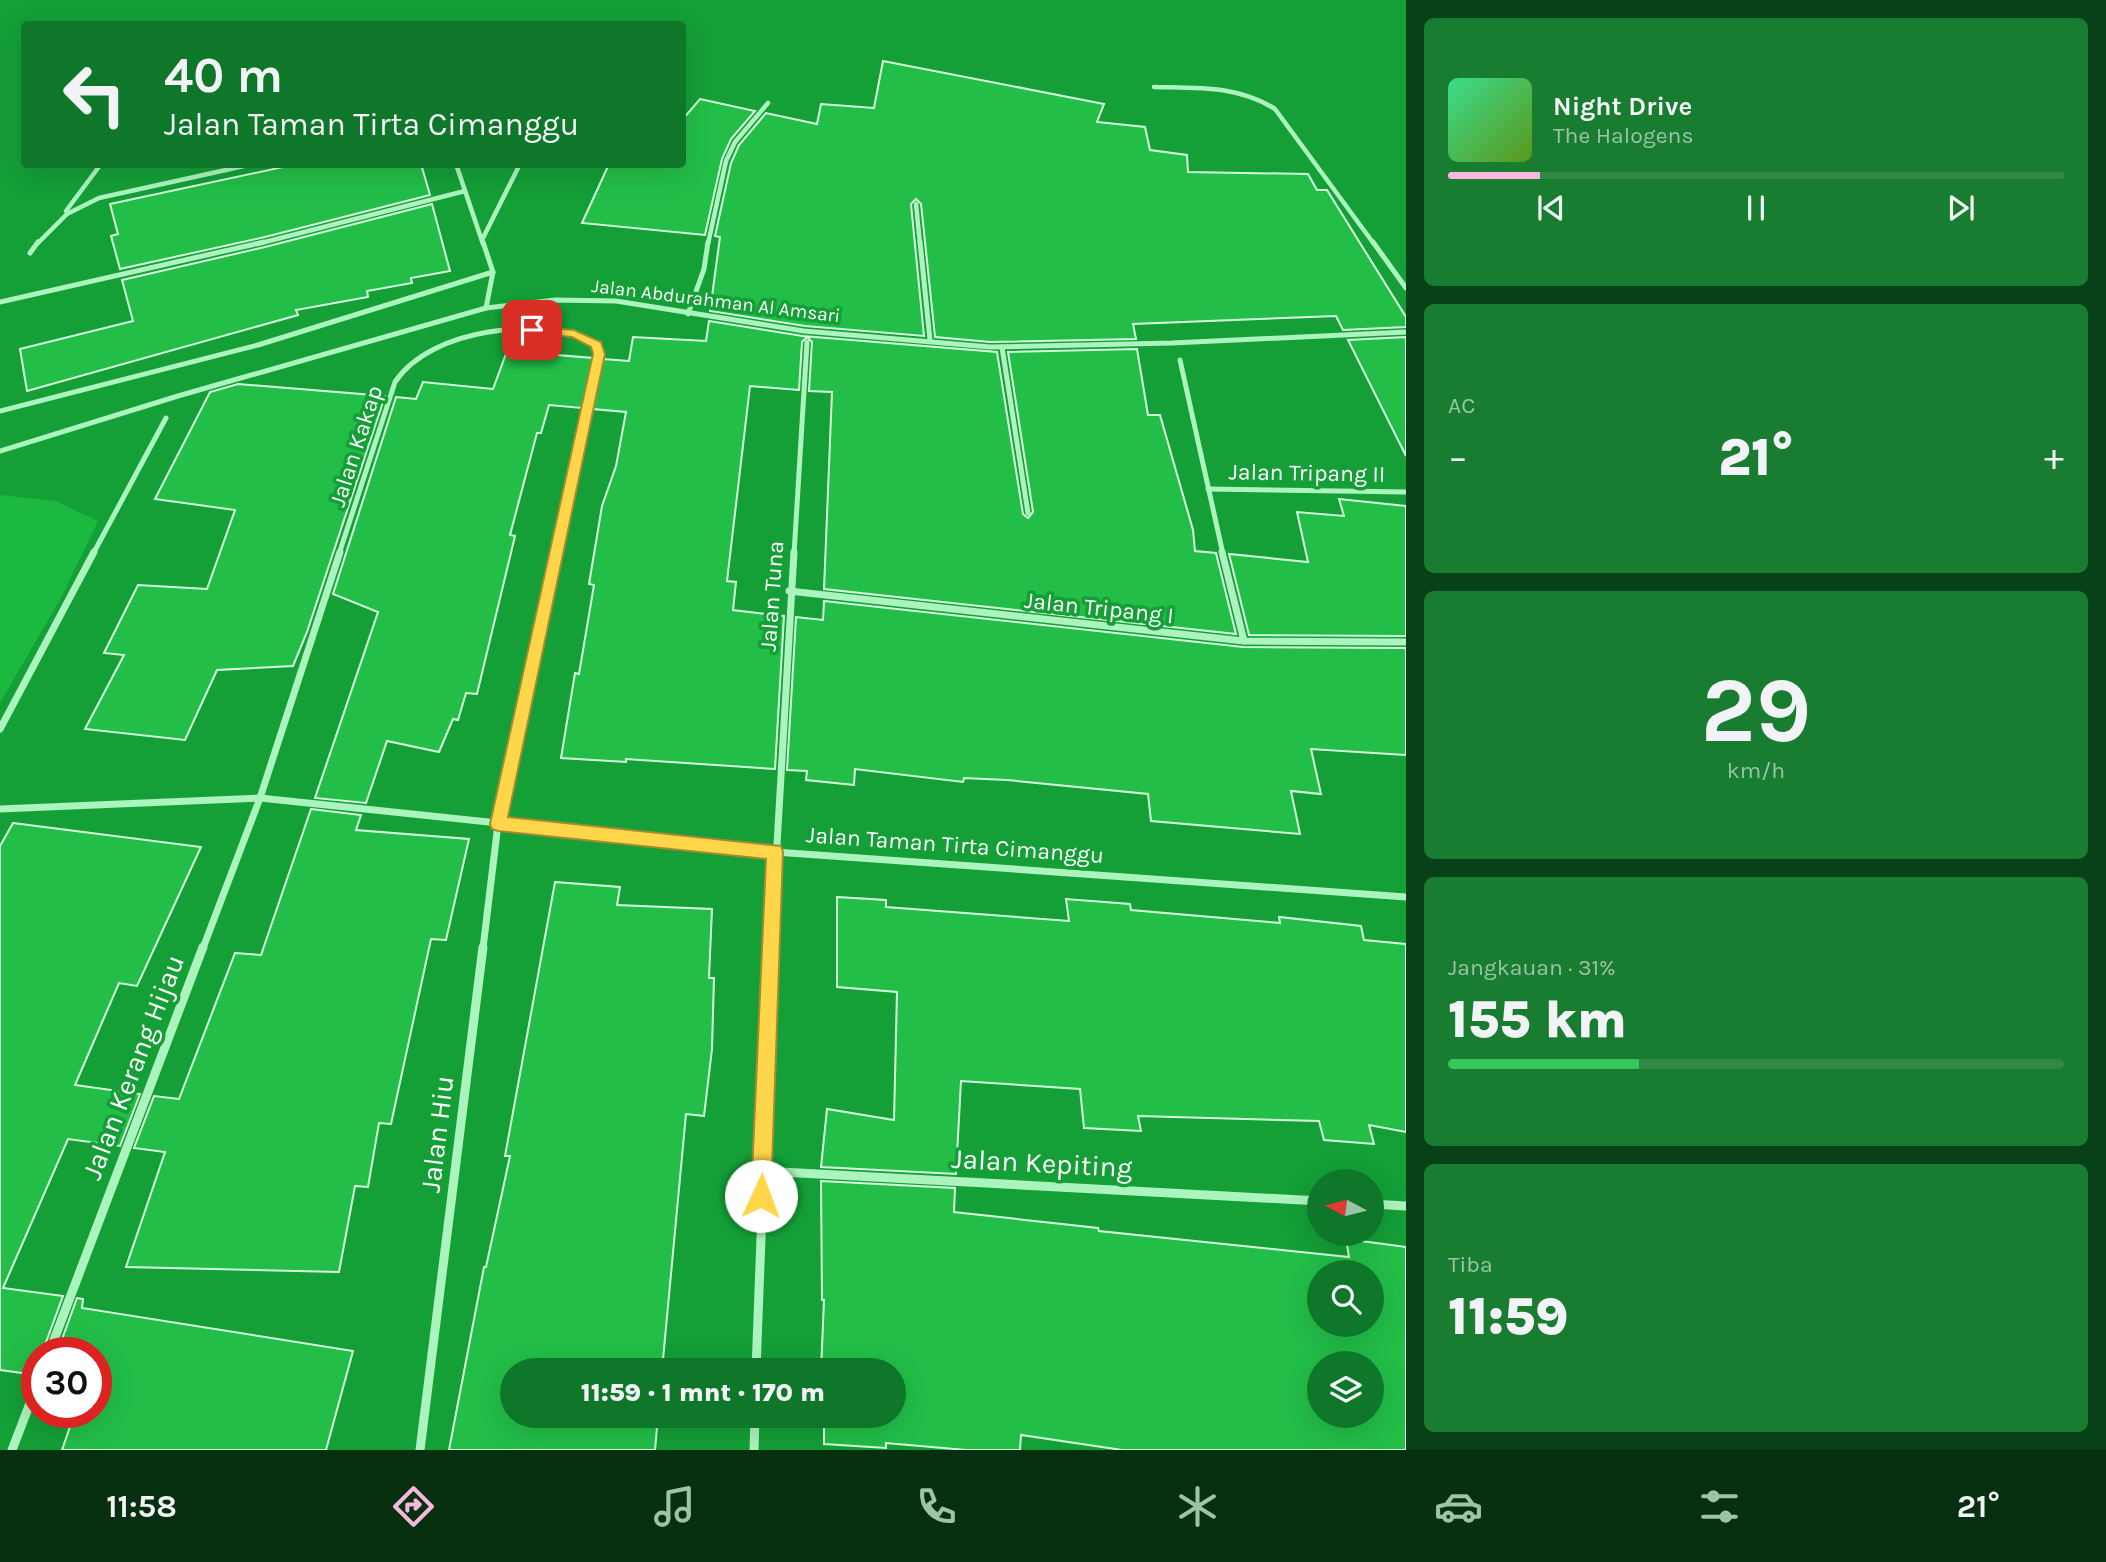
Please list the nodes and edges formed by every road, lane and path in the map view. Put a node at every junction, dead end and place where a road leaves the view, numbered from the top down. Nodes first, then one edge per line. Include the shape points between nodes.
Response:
1 (1154, 87) dead end
2 (768, 103) dead end
3 (99, 168) edge
4 (235, 168) edge
5 (457, 168) edge
6 (518, 168) edge
7 (466, 191) junction
8 (916, 204) dead end
9 (64, 214) junction
10 (482, 240) junction
11 (30, 253) dead end
12 (494, 272) junction
13 (1406, 288) edge
14 (0, 302) edge
15 (486, 308) junction
16 (688, 314) junction
17 (1406, 332) edge
18 (930, 340) junction
19 (807, 342) dead end
20 (1002, 347) junction
21 (1180, 360) dead end
22 (0, 411) edge
23 (166, 418) dead end
24 (0, 451) edge
25 (1208, 489) junction
26 (1406, 492) edge
27 (1028, 513) dead end
28 (789, 591) junction
29 (1244, 641) junction
30 (1406, 642) edge
31 (0, 729) edge
32 (260, 798) junction
33 (0, 809) edge
34 (498, 824) junction
35 (775, 852) junction
36 (1406, 897) edge
37 (761, 1171) junction
38 (1307, 1200) edge
39 (1384, 1205) edge
40 (1406, 1206) edge
41 (55, 1337) edge
42 (756, 1358) edge
43 (21, 1426) edge
44 (755, 1428) edge
45 (12, 1450) edge
46 (420, 1450) edge
47 (754, 1450) edge

1 - 13 street via 1238,91 1269,105
2 - 16 street via 726,161 704,269
3 - 9 street
4 - 9 street via 99,198
5 - 7 street
6 - 10 street
7 - 10 street
7 - 14 street
8 - 18 street
9 - 11 street
10 - 12 street
12 - 15 street
12 - 22 street via 258,345
15 - 16 street, Jalan Abdurahman Al Amsari via 587,300
15 - 24 street, Jalan Abdurahman Al Amsari
16 - 18 street, Jalan Abdurahman Al Amsari via 804,331
17 - 20 street, Jalan Abdurahman Al Amsari
18 - 20 street, Jalan Abdurahman Al Amsari
19 - 28 street, Jalan Tuna
20 - 27 street
21 - 25 street
23 - 31 street
25 - 26 street, Jalan Tripang II
25 - 29 street
28 - 29 street, Jalan Tripang I
28 - 35 street, Jalan Tuna
29 - 30 street, Jalan Tripang I
32 - 33 street, Jalan Taman Tirta Cimanggu
32 - 34 street, Jalan Taman Tirta Cimanggu
32 - 34 street, Jalan Kakap via 395,382 418,356 465,339 532,330 574,333 596,345 599,354
32 - 41 street, Jalan Kerang Hijau
34 - 35 street, Jalan Taman Tirta Cimanggu
34 - 46 street, Jalan Hiu
35 - 36 street, Jalan Taman Tirta Cimanggu
35 - 37 street, Jalan Tuna
37 - 38 street, Jalan Kepiting
37 - 42 street, Jalan Tuna
39 - 40 street
43 - 45 street
44 - 47 street

